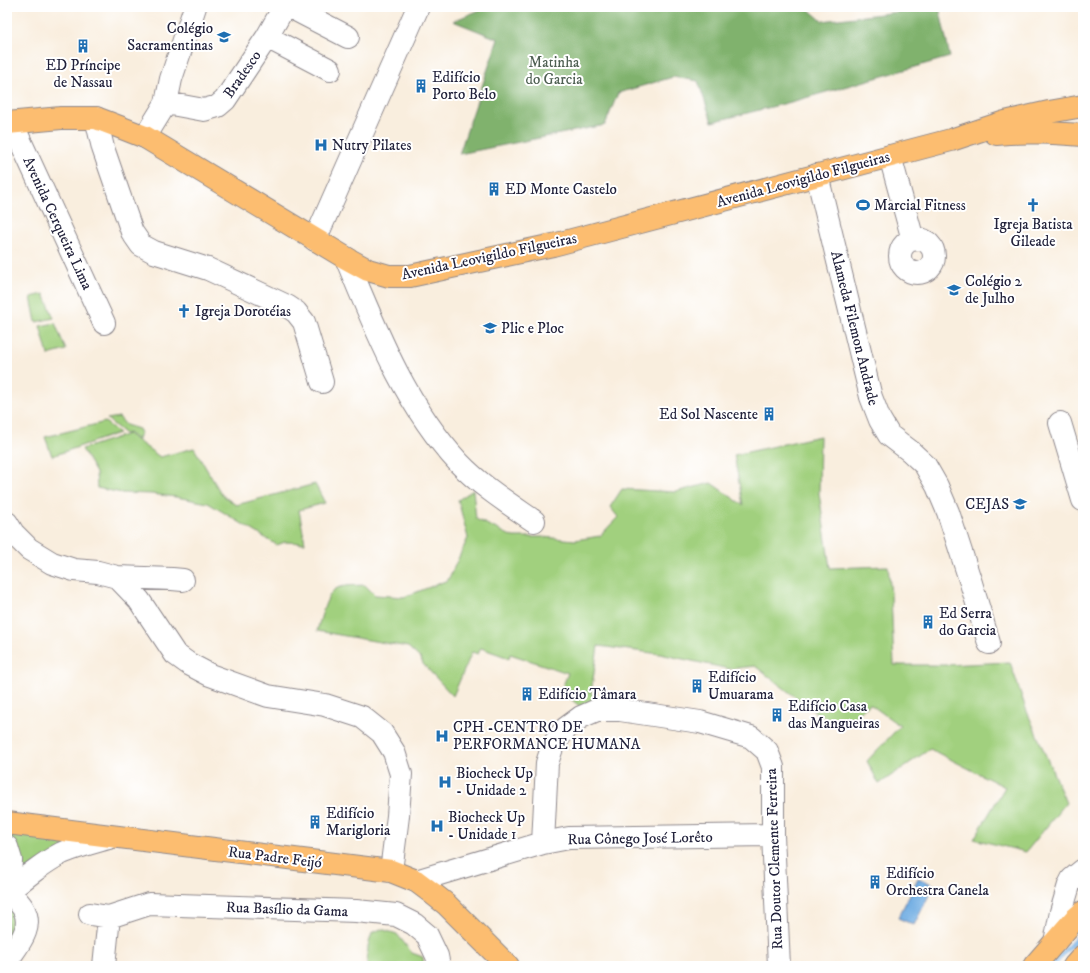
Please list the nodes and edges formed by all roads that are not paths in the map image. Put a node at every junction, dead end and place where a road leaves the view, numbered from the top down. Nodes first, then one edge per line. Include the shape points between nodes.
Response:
1 (195, 7) edge
2 (284, 7) edge
3 (290, 7) edge
4 (418, 7) edge
5 (348, 36) dead end
6 (268, 37) junction
7 (330, 70) dead end
8 (166, 103) junction
9 (1083, 106) edge
10 (96, 118) junction
11 (10, 123) edge
12 (1083, 136) edge
13 (145, 137) junction
14 (951, 140) junction
15 (890, 156) junction
16 (818, 175) junction
17 (315, 240) junction
18 (913, 240) dead end
19 (346, 258) junction
20 (104, 323) dead end
21 (322, 382) dead end
22 (1060, 423) dead end
23 (1083, 500) edge
24 (534, 521) dead end
25 (7, 523) edge
26 (117, 577) junction
27 (143, 607) junction
28 (989, 643) dead end
29 (7, 823) edge
30 (773, 835) junction
31 (112, 837) junction
32 (543, 843) junction
33 (7, 848) edge
34 (1083, 870) edge
35 (391, 871) junction
36 (416, 881) junction
37 (8, 891) edge
38 (1083, 912) edge
39 (1055, 942) junction
40 (12, 954) dead end
41 (1083, 956) edge
42 (104, 966) edge
43 (438, 966) edge
44 (508, 966) edge
45 (779, 966) edge
46 (1034, 966) edge
47 (1074, 966) edge

1 - 8 street via 171,79
2 - 6 street, Bradesco
3 - 5 street
4 - 17 street
6 - 7 street, Bradesco
6 - 8 street, Bradesco via 226,100 218,106 204,110
8 - 13 street
9 - 14 main road, Avenida Leovigildo Filgueiras via 1005,122
10 - 11 main road, Avenida Leovigildo Filgueiras via 61,118
10 - 13 main road, Avenida Leovigildo Filgueiras
10 - 21 street via 132,232 141,245 154,252 208,269 296,312 304,322
11 - 20 street, Avenida Cerqueira Lima
12 - 14 main road, Avenida Leovigildo Filgueiras via 1040,132 1007,133
13 - 17 main road, Avenida Leovigildo Filgueiras
14 - 15 main road, Avenida Leovigildo Filgueiras
15 - 16 main road, Avenida Leovigildo Filgueiras
15 - 18 street
16 - 19 main road, Avenida Leovigildo Filgueiras via 553,244 410,276 389,276 368,270
16 - 28 street, Alameda Filemon Andrade via 871,397 889,435 925,465 937,486 948,512
17 - 19 main road, Avenida Leovigildo Filgueiras
19 - 24 street via 377,332 420,414 459,463 482,484
22 - 23 street
25 - 26 street via 29,549 52,564
26 - 27 street
26 - 27 street via 178,579 162,580 148,585 143,593
27 - 35 street via 175,654 189,664 268,696 325,705 362,717 382,733 394,752 402,774
29 - 31 main road, Rua Padre Feijó
30 - 32 street, Rua Cônego José Lorêto via 569,838
30 - 32 street, Rua Doutor Clemente Ferreira via 773,767 768,751 751,737 700,722 620,710 597,710 566,728 553,745 547,763
30 - 45 street, Rua Doutor Clemente Ferreira
31 - 35 main road, Rua Padre Feijó
31 - 37 street via 61,854
32 - 36 street, Rua Cônego José Lorêto
33 - 37 street via 11,860
34 - 39 street via 1069,885
35 - 36 main road, Rua Padre Feijó
36 - 44 main road, Rua Padre Feijó via 446,904
37 - 40 street via 23,908 27,920 25,934
38 - 39 main road
39 - 46 main road
41 - 47 main road
42 - 43 street, Rua Basílio da Gama via 99,916 149,904 356,911 396,915 414,924 427,935 437,956

